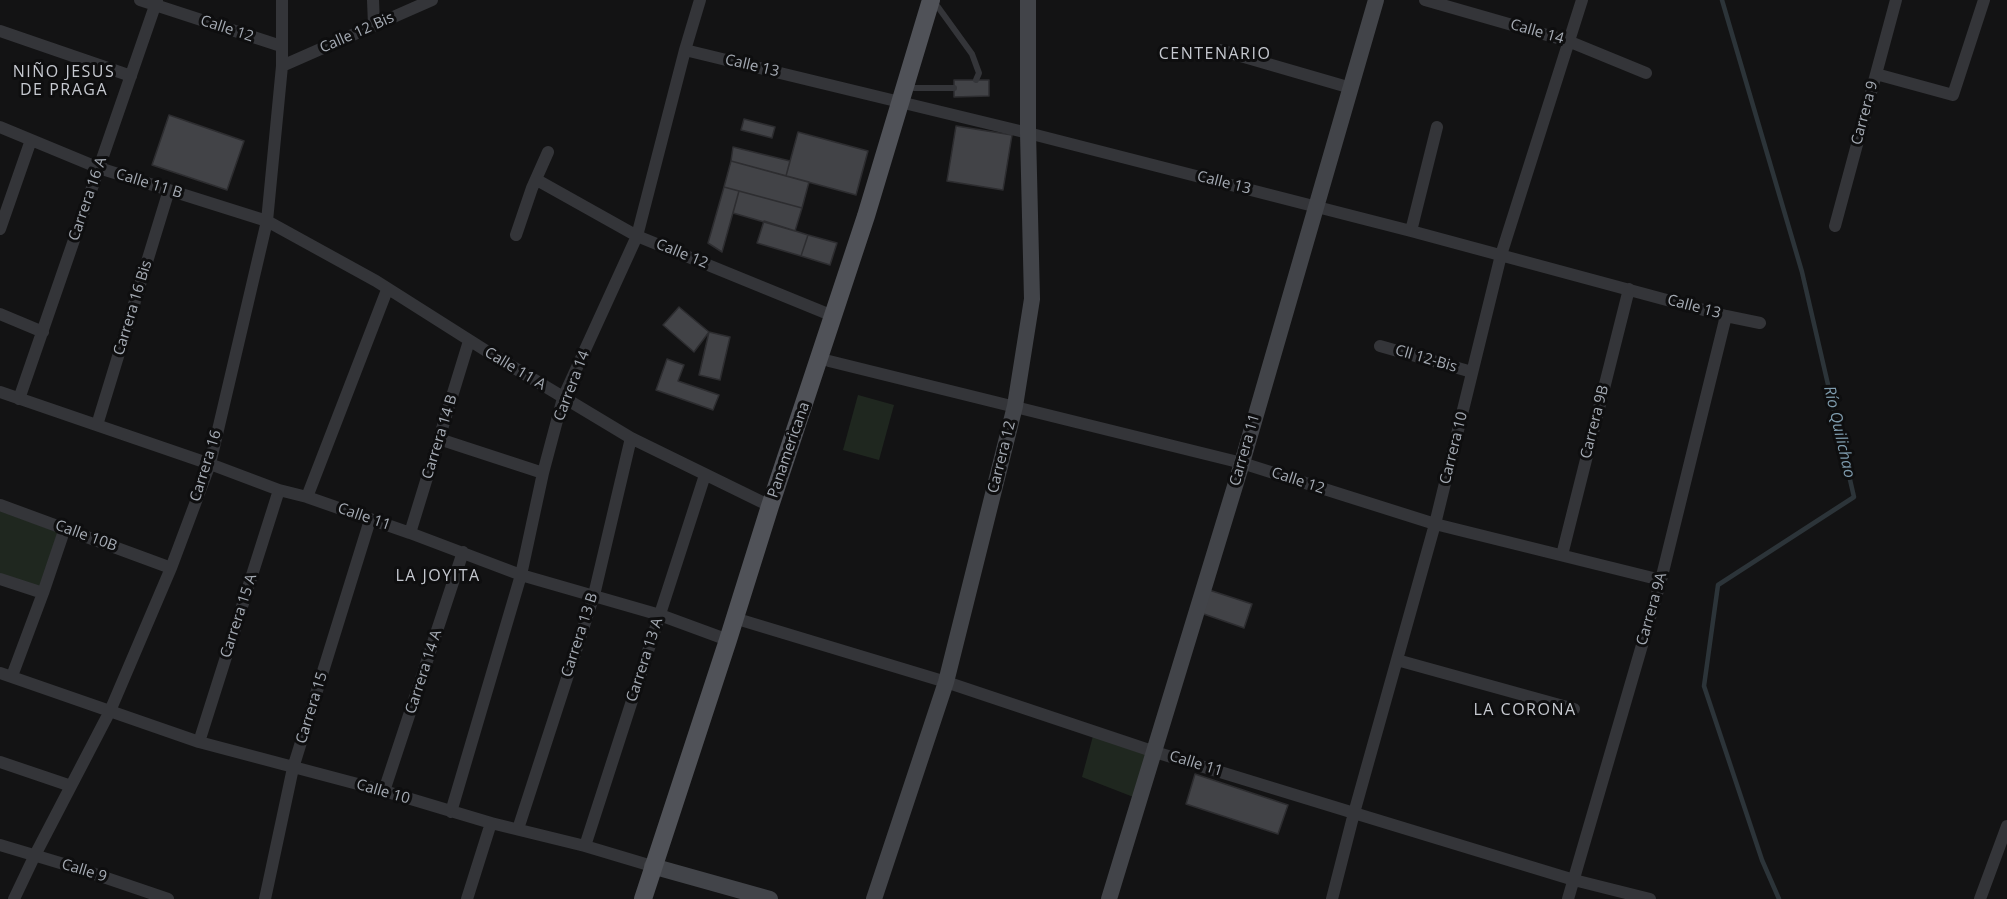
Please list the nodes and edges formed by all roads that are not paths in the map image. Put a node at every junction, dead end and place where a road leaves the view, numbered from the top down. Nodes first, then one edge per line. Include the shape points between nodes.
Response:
1 (140, 0) edge
2 (282, 0) edge
3 (373, 0) edge
4 (432, 0) edge
5 (700, 0) edge
6 (1028, 0) edge
7 (1376, 0) edge
8 (1425, 0) edge
9 (1582, 0) edge
10 (1896, 0) edge
11 (1984, 0) edge
12 (936, 2) edge
13 (156, 3) edge
14 (374, 25) junction
15 (0, 31) edge
16 (1568, 40) junction
17 (281, 46) junction
18 (685, 50) junction
19 (1220, 50) dead end
20 (282, 66) junction
21 (1646, 73) dead end
22 (1876, 74) junction
23 (131, 76) junction
24 (976, 80) dead end
25 (954, 88) dead end
26 (1351, 88) junction
27 (908, 97) junction
28 (1437, 127) dead end
29 (0, 128) edge
30 (1028, 133) junction
31 (31, 140) junction
32 (548, 153) dead end
33 (99, 168) junction
34 (537, 180) junction
35 (169, 190) junction
36 (1316, 207) junction
37 (267, 221) junction
38 (1835, 226) dead end
39 (0, 229) edge
40 (1411, 231) junction
41 (516, 235) dead end
42 (637, 236) junction
43 (1501, 255) junction
44 (1629, 289) junction
45 (387, 290) junction
46 (0, 314) edge
47 (833, 316) junction
48 (1726, 316) junction
49 (1760, 323) dead end
50 (43, 332) junction
51 (469, 341) junction
52 (1380, 346) dead end
53 (829, 361) junction
54 (1472, 372) junction
55 (0, 392) edge
56 (563, 398) junction
57 (19, 399) junction
58 (1015, 405) junction
59 (97, 425) junction
60 (631, 438) junction
61 (439, 439) junction
62 (1242, 463) junction
63 (210, 464) junction
64 (543, 473) junction
65 (705, 475) junction
66 (279, 490) junction
67 (307, 497) junction
68 (0, 505) edge
69 (770, 506) junction
70 (370, 520) junction
71 (1435, 524) junction
72 (65, 528) junction
73 (410, 533) junction
74 (463, 552) junction
75 (1562, 555) junction
76 (171, 568) junction
77 (521, 575) junction
78 (0, 579) edge
79 (1661, 580) junction
80 (43, 593) junction
81 (594, 596) junction
82 (660, 615) junction
83 (744, 621) junction
84 (729, 640) junction
85 (1397, 660) junction
86 (6, 674) edge
87 (946, 682) junction
88 (1574, 709) dead end
89 (110, 711) junction
90 (199, 742) junction
91 (1155, 752) junction
92 (0, 762) edge
93 (293, 768) junction
94 (71, 786) junction
95 (384, 791) junction
96 (451, 812) junction
97 (1354, 813) junction
98 (491, 823) junction
99 (2007, 826) edge
100 (518, 829) junction
101 (0, 845) edge
102 (585, 846) junction
103 (34, 857) junction
104 (657, 867) junction
105 (1574, 880) junction
106 (14, 899) edge
107 (168, 899) edge
108 (265, 899) edge
109 (467, 899) edge
110 (642, 899) edge
111 (653, 899) edge
112 (770, 899) edge
113 (874, 899) edge
114 (1110, 899) edge
115 (1332, 899) edge
116 (1568, 899) edge
117 (1650, 899) edge
118 (1980, 899) edge

1 - 13 street, Calle 12
2 - 17 street, Carrera 16
3 - 14 street
4 - 14 street, Calle 12 Bis
5 - 18 street, Carrera 14
6 - 30 street, Carrera 12
7 - 26 street, Carrera 11
8 - 16 street, Calle 14
9 - 16 street, Carrera 10
10 - 22 street, Carrera 9
11 - 22 street via 1953,95
12 - 24 lane via 972,54 979,73
12 - 27 main road, Panamericana
13 - 17 street, Calle 12
13 - 23 street, Carrera 16 A
14 - 20 street, Calle 12 Bis
15 - 23 street
16 - 21 street, Calle 14
16 - 43 street, Carrera 10
17 - 20 street, Carrera 16
18 - 27 street, Calle 13
18 - 42 street, Carrera 14
19 - 26 street
20 - 37 street, Carrera 16
22 - 38 street, Carrera 9
23 - 33 street, Carrera 16 A
25 - 27 lane
26 - 36 street, Carrera 11
27 - 30 street, Calle 13
27 - 47 main road, Panamericana
27 - 53 main road, Panamericana via 875,219
28 - 40 street
29 - 31 street, Calle 11 B
30 - 36 street, Calle 13
30 - 58 street, Carrera 12 via 1032,299
31 - 33 street, Calle 11 B
31 - 39 street
32 - 34 street
33 - 35 street, Calle 11 B
33 - 50 street, Carrera 16 A
34 - 41 street
34 - 42 street, Calle 12
35 - 37 street, Calle 11 B
35 - 59 street, Carrera 16 Bis
36 - 40 street, Calle 13
36 - 62 street, Carrera 11
37 - 45 street, Calle 11 A
37 - 63 street, Carrera 16
40 - 43 street, Calle 13
42 - 47 street, Calle 12
42 - 56 street, Carrera 14
43 - 44 street, Calle 13
43 - 54 street, Carrera 10
44 - 48 street, Calle 13
44 - 75 street, Carrera 9B
45 - 51 street, Calle 11 A
45 - 67 street
46 - 50 street
47 - 69 main road, Panamericana
48 - 49 street, Calle 13
48 - 79 street, Carrera 9A
50 - 57 street, Carrera 16 A
51 - 56 street, Calle 11 A
51 - 61 street, Carrera 14 B
52 - 54 street, Cll 12-Bis
53 - 58 street, Calle 12
53 - 83 main road, Panamericana
54 - 71 street, Carrera 10
55 - 57 street, Calle 11
56 - 60 street, Calle 11 A
56 - 64 street, Carrera 14
57 - 59 street, Calle 11
58 - 62 street, Calle 12
58 - 87 street, Carrera 12
59 - 63 street, Calle 11
60 - 65 street, Calle 11 A
60 - 81 street, Carrera 13 B
61 - 64 street
61 - 73 street, Carrera 14 B
62 - 71 street, Calle 12
62 - 91 street, Carrera 11
63 - 66 street, Calle 11
63 - 76 street, Carrera 16
64 - 77 street, Carrera 14
65 - 69 street, Calle 11 A
65 - 82 street, Carrera 13 A
66 - 67 street, Calle 11
66 - 90 street, Carrera 15 A
67 - 70 street, Calle 11
68 - 72 street, Calle 10B
69 - 84 main road, Panamericana
70 - 73 street, Calle 11
70 - 93 street, Carrera 15
71 - 75 street, Calle 12
71 - 85 street, Carrera 10
72 - 76 street, Calle 10B
72 - 80 street
73 - 74 street, Calle 11
74 - 77 street, Calle 11
74 - 95 street, Carrera 14 A
75 - 79 street, Calle 12
76 - 89 street, Carrera 16
77 - 81 street, Calle 11
77 - 96 street, Carrera 14
78 - 80 street
79 - 105 street, Carrera 9A
80 - 86 street
81 - 82 street, Calle 11
81 - 100 street, Carrera 13 B
82 - 84 street, Calle 11
82 - 102 street, Carrera 13 A
83 - 87 street, Calle 11
83 - 104 main road, Panamericana
84 - 104 main road, Panamericana
85 - 88 street
85 - 97 street, Carrera 10
86 - 89 street, Calle 10
87 - 91 street, Calle 11
87 - 113 street, Carrera 12
89 - 90 street, Calle 10
89 - 94 street, Carrera 16
90 - 93 street, Calle 10
91 - 97 street, Calle 11
91 - 114 street, Carrera 11
92 - 94 street
93 - 95 street, Calle 10
93 - 108 street, Carrera 15
94 - 103 street, Carrera 16
95 - 96 street, Calle 10
96 - 98 street, Calle 10
97 - 105 street, Calle 11
97 - 115 street, Carrera 10
98 - 100 street, Calle 10
98 - 109 street
99 - 118 street
100 - 102 street, Calle 10
101 - 103 street, Calle 9
102 - 104 street, Calle 10
103 - 106 street, Carrera 16
103 - 107 street, Calle 9
104 - 110 main road, Panamericana
104 - 111 main road, Panamericana
104 - 112 street, Calle 10
105 - 116 street, Carrera 9A
105 - 117 street, Calle 11

